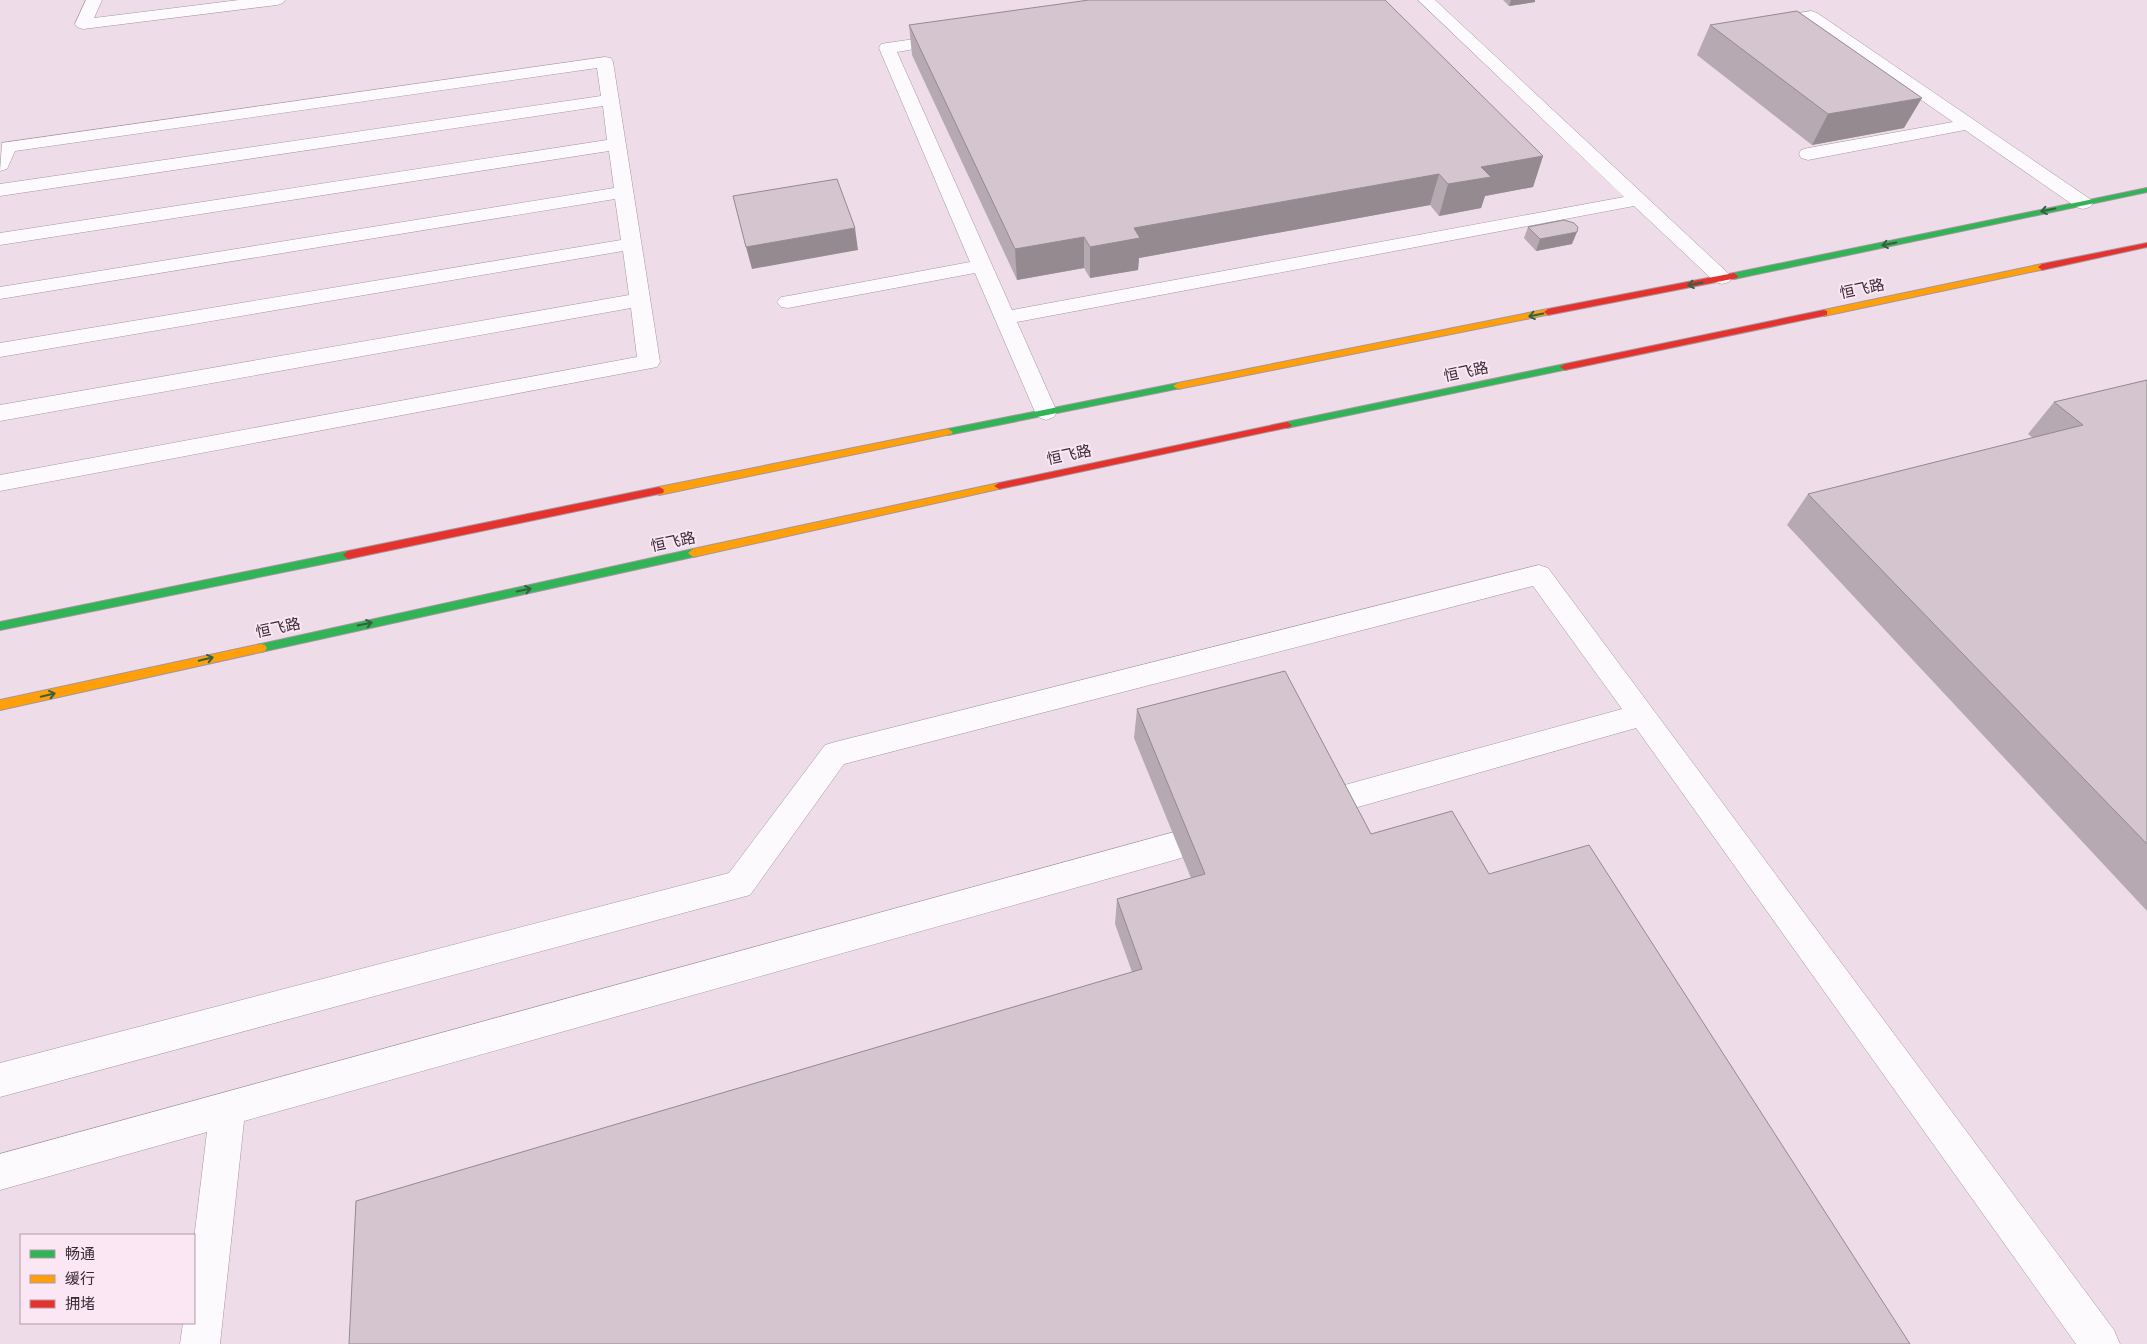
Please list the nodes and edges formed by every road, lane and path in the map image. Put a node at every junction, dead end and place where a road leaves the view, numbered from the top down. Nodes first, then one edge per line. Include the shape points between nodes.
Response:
1 (94, 0) edge
2 (278, 0) edge
3 (1426, 0) edge
4 (1747, 26) edge
5 (966, 37) edge
6 (610, 100) junction
7 (1969, 124) junction
8 (616, 144) junction
9 (1808, 154) dead end
10 (0, 165) edge
11 (0, 190) edge
12 (2147, 190) edge
13 (624, 192) junction
14 (1637, 200) junction
15 (2084, 203) junction
16 (0, 239) edge
17 (631, 244) junction
18 (2147, 245) edge
19 (981, 266) junction
20 (1722, 278) junction
21 (0, 292) edge
22 (639, 300) junction
23 (788, 302) dead end
24 (1004, 318) junction
25 (0, 350) edge
26 (1046, 412) junction
27 (0, 413) edge
28 (0, 483) edge
29 (0, 626) edge
30 (0, 705) edge
31 (1642, 715) junction
32 (1330, 802) edge
33 (1178, 844) edge
34 (0, 1080) edge
35 (228, 1108) junction
36 (0, 1172) edge
37 (200, 1344) edge
38 (2100, 1344) edge

1 - 2 lane via 83,24
3 - 14 lane
4 - 7 lane via 1811,16
5 - 19 lane via 887,48
6 - 8 lane
6 - 10 lane via 604,62 8,147
6 - 11 lane
7 - 9 lane
7 - 15 lane
8 - 13 lane
8 - 16 lane
12 - 15 main road
13 - 17 lane
13 - 21 lane
14 - 20 lane
14 - 24 lane
15 -> 20 main road
17 - 22 lane
17 - 25 lane
30 -> 18 main road, 恒飞路 via 1072,470
19 - 23 lane
19 - 24 lane
20 -> 26 main road
22 - 27 lane
22 - 28 lane via 649,362
24 - 26 lane
26 - 29 main road
31 - 32 lane
31 - 34 lane via 1539,575 835,754 739,885
31 - 38 lane
33 - 35 lane
35 - 36 lane
35 - 37 lane

